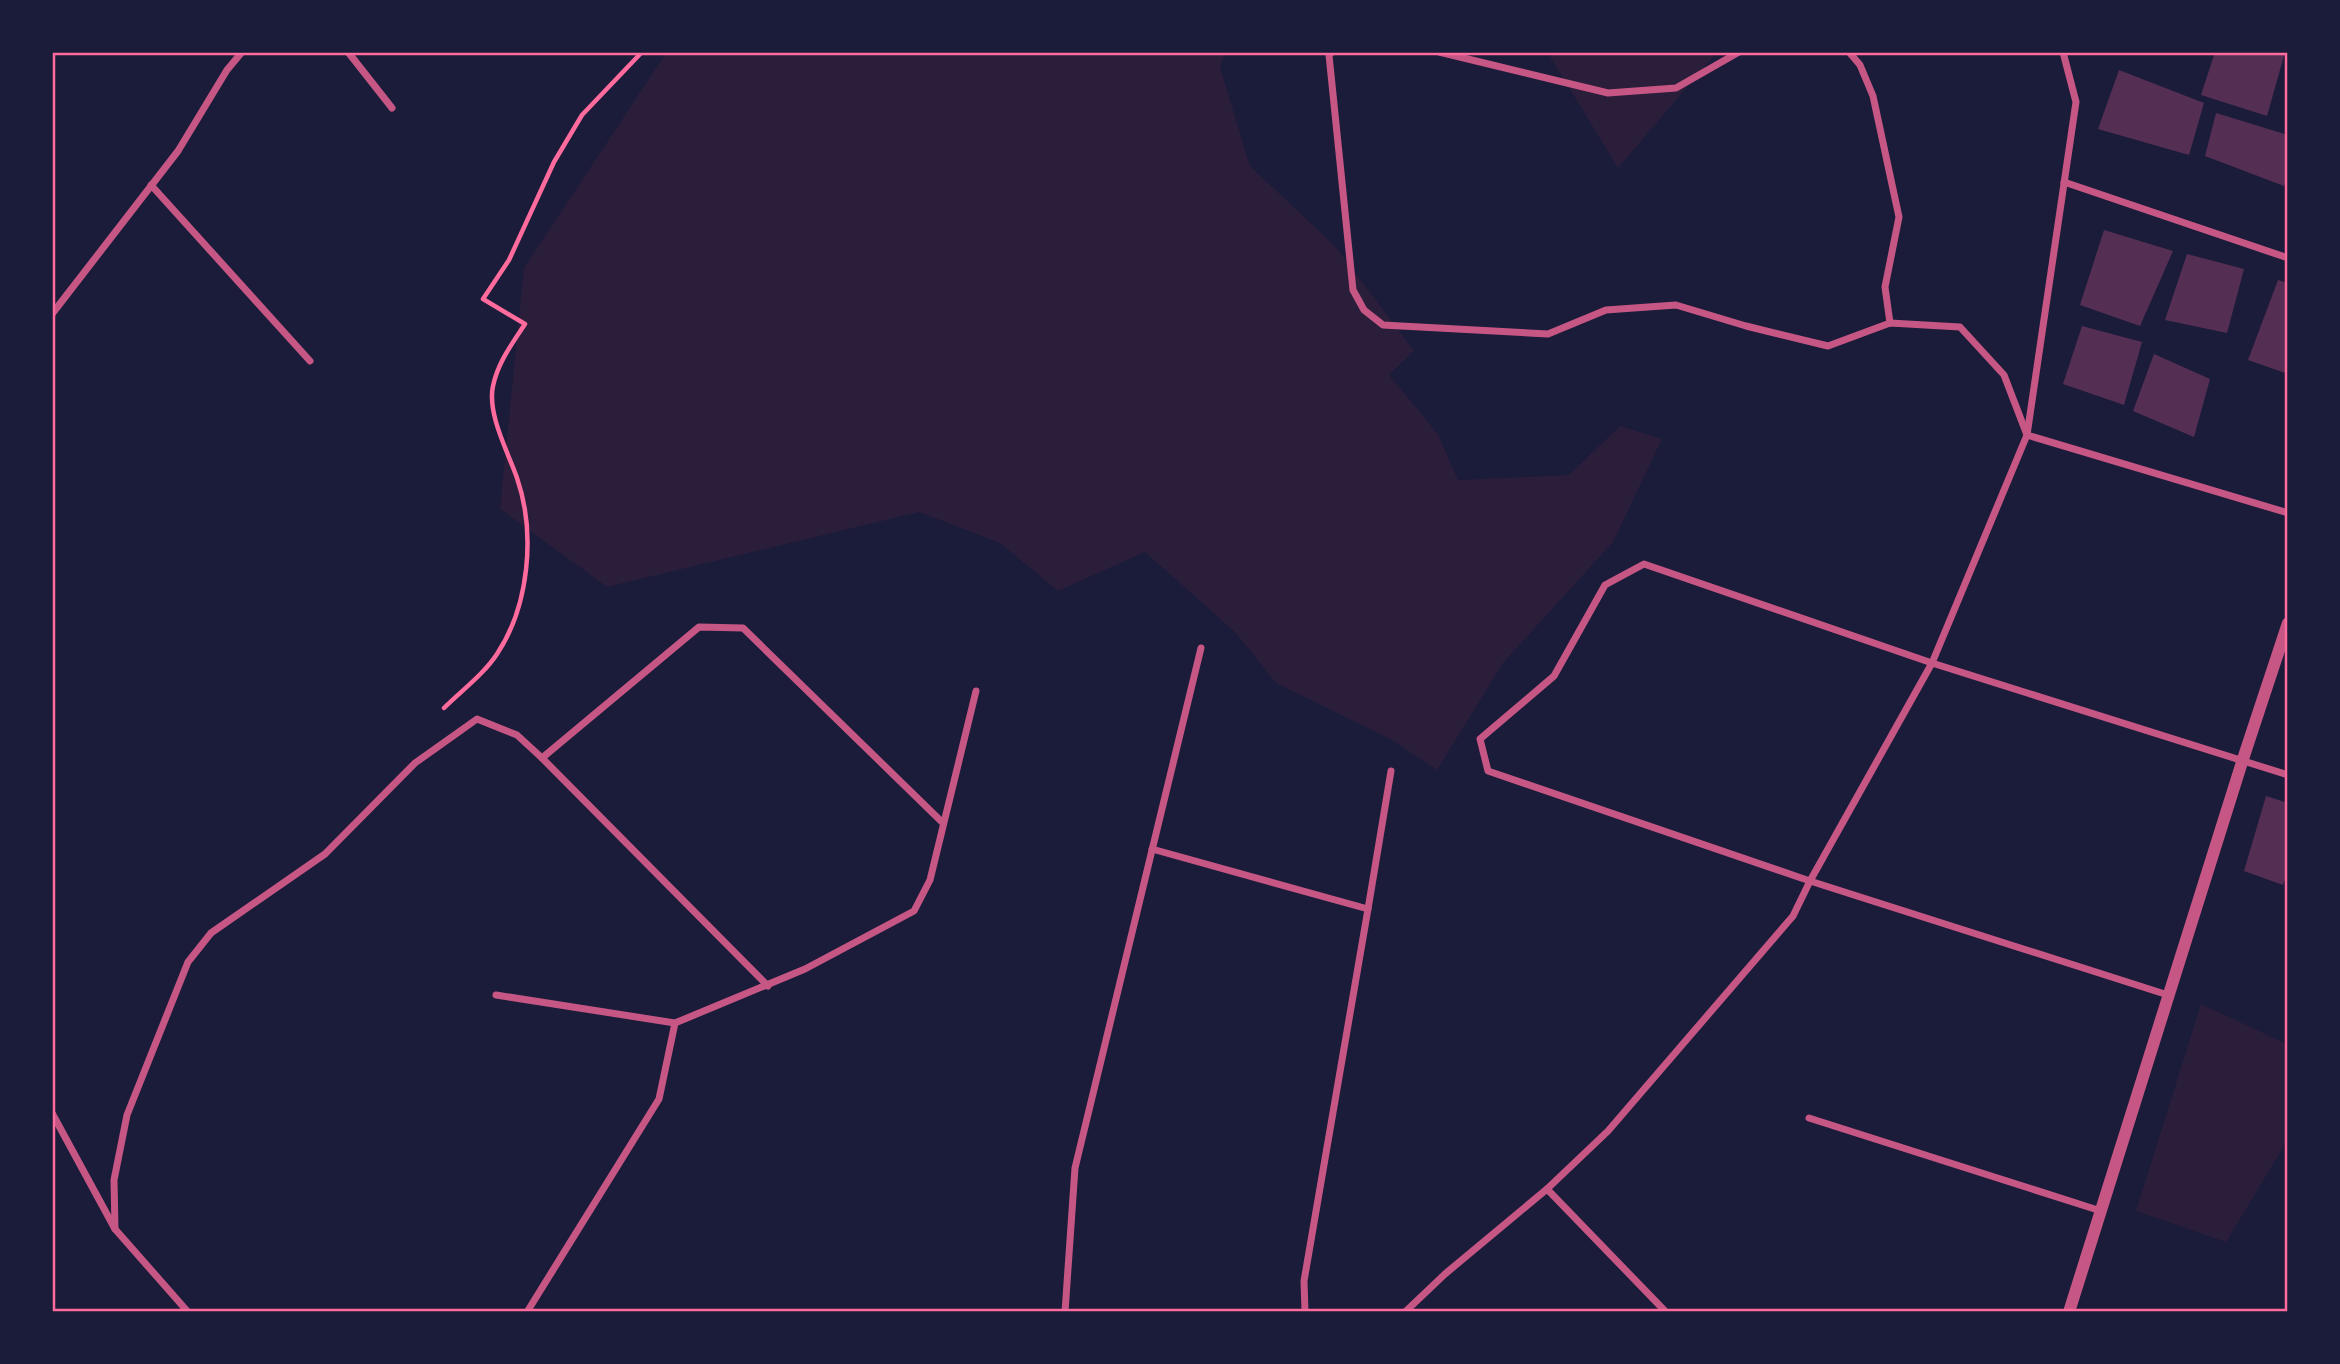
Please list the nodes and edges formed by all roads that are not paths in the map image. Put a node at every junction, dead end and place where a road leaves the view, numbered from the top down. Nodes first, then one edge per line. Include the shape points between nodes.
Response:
1 (242, 52) edge
2 (348, 52) edge
3 (1332, 52) edge
4 (1439, 52) edge
5 (1739, 52) edge
6 (1849, 52) edge
7 (2063, 52) edge
8 (393, 108) dead end
9 (2064, 183) junction
10 (151, 185) junction
11 (2287, 258) edge
12 (52, 314) edge
13 (1890, 323) junction
14 (310, 361) dead end
15 (2027, 435) junction
16 (2287, 513) edge
17 (2287, 623) edge
18 (1201, 648) dead end
19 (1932, 663) junction
20 (976, 691) dead end
21 (542, 758) junction
22 (2242, 759) junction
23 (1391, 771) dead end
24 (2287, 775) edge
25 (943, 823) junction
26 (1152, 849) junction
27 (1810, 881) junction
28 (1368, 909) junction
29 (768, 986) junction
30 (496, 995) dead end
31 (2168, 995) junction
32 (676, 1023) junction
33 (52, 1113) edge
34 (1809, 1118) dead end
35 (1547, 1189) junction
36 (2101, 1211) junction
37 (115, 1229) junction
38 (1664, 1310) edge
39 (188, 1311) edge
40 (527, 1311) edge
41 (1065, 1311) edge
42 (1305, 1311) edge
43 (1405, 1311) edge
44 (2069, 1311) edge

1 - 10 street
2 - 8 street
3 - 13 street via 1353,290 1364,310 1383,325 1548,334 1606,310 1676,305 1828,346
4 - 5 street via 1608,93 1676,88
6 - 13 street via 1873,96 1899,218 1885,287
7 - 9 street via 2076,102
9 - 11 street
9 - 15 street
10 - 12 street
10 - 14 street
13 - 15 street via 1960,327 2004,375
15 - 16 street
15 - 19 street
17 - 22 street
18 - 26 street
19 - 22 street
19 - 27 street
19 - 27 street via 1644,564 1605,585 1554,676 1480,739 1488,771
20 - 25 street
21 - 25 street via 699,627 743,628
21 - 29 street
21 - 37 street via 517,736 477,719 415,763 325,854 211,933 187,962 127,1115 114,1180
22 - 24 street
22 - 31 street
23 - 28 street
25 - 29 street via 930,880 914,911
26 - 28 street
26 - 41 street via 1075,1168
27 - 31 street
27 - 35 street via 1793,916 1608,1131
28 - 42 street via 1304,1281
29 - 32 street
30 - 32 street
31 - 36 street
32 - 40 street via 659,1099
33 - 37 street
34 - 36 street
35 - 38 street
35 - 43 street
36 - 44 street
37 - 39 street

